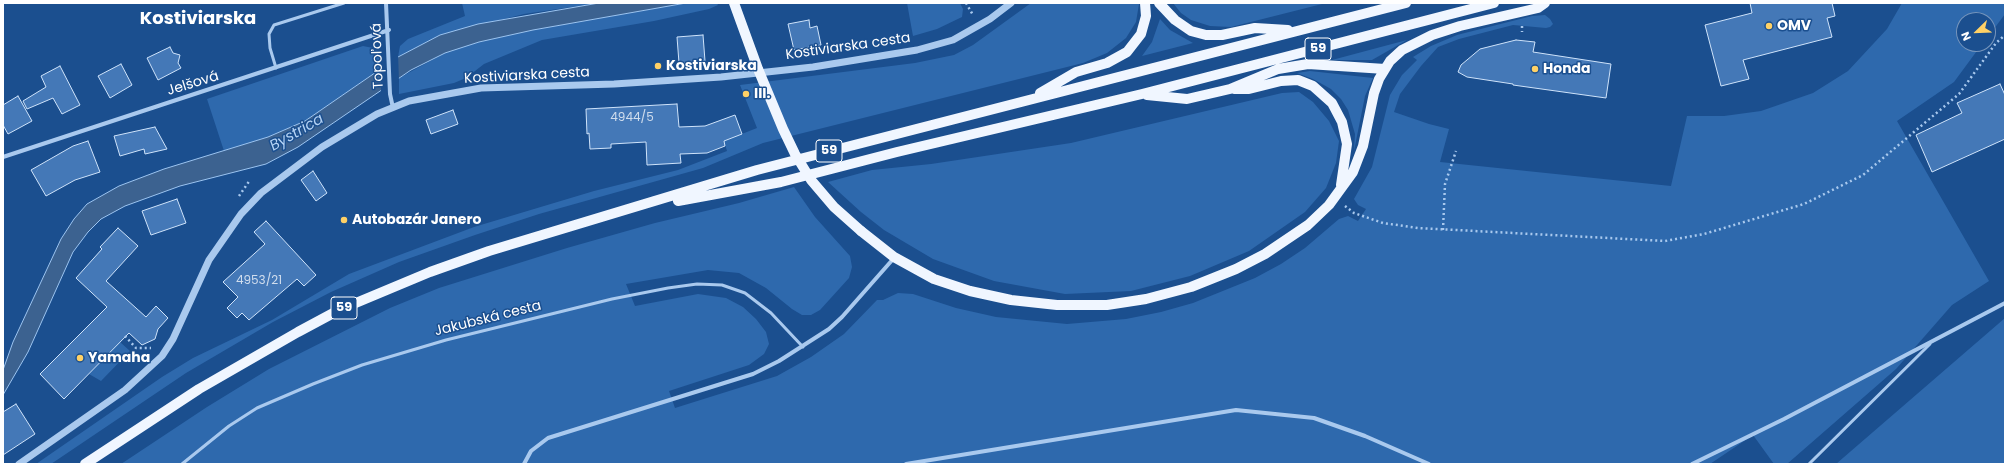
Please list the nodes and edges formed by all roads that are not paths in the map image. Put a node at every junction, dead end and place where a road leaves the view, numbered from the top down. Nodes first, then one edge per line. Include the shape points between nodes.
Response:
1 (344, 3) edge
2 (386, 3) edge
3 (734, 3) edge
4 (1010, 3) edge
5 (1145, 3) edge
6 (1159, 3) edge
7 (1406, 3) edge
8 (1494, 3) edge
9 (1545, 3) edge
10 (389, 30) junction
11 (1296, 31) junction
12 (276, 68) junction
13 (1385, 69) junction
14 (1230, 89) junction
15 (1142, 94) junction
16 (1030, 99) junction
17 (393, 108) junction
18 (3, 157) edge
19 (1341, 188) junction
20 (630, 209) junction
21 (894, 257) junction
22 (2005, 303) edge
23 (1932, 342) junction
24 (802, 347) junction
25 (19, 464) edge
26 (85, 464) edge
27 (182, 464) edge
28 (524, 464) edge
29 (906, 464) edge
30 (1429, 464) edge
31 (1692, 464) edge
32 (1809, 464) edge

1 - 12 lane via 274,25 269,34
2 - 10 street, Topoľová
3 - 21 main road, bridge via 758,68 795,154 834,207
4 - 17 street, Kostiviarska cesta via 990,19 953,40 917,50 813,67 713,77 614,84 481,88 409,101
5 - 16 main road via 1146,16 1141,34 1127,52 1107,64 1076,72
6 - 11 main road via 1175,20 1191,31 1206,35 1222,35 1255,28
7 - 11 main road, 59
8 - 15 main road, 59
9 - 13 main road via 1538,8 1432,35 1402,50
10 - 12 street, Jelšová
10 - 17 street, Topoľová via 390,94
11 - 16 main road, 59
12 - 18 street, Jelšová
13 - 14 main road via 1308,64 1271,71
13 - 19 main road via 1374,93 1363,146 1353,172
14 - 15 main road via 1188,99
14 - 19 main road via 1249,89 1281,81 1298,80 1313,86 1332,103 1342,122 1348,144
15 - 20 main road, 59 via 781,182
16 - 20 main road, 59 via 757,170
17 - 25 street, Kostiviarska cesta via 366,120 322,147 261,193 241,214 209,260 173,339 162,356 125,390
19 - 21 main road via 1308,225 1264,254 1236,269 1191,287 1146,299 1107,304 1056,305 1004,299 934,279
20 - 26 main road, 59 via 489,251 416,277 339,310 199,389
21 - 24 street via 842,317
22 - 23 street
23 - 31 street
23 - 32 lane
24 - 27 lane, Jakubská cesta via 771,314 745,293 722,285 697,284 668,288 612,299 454,338 362,365 256,408
24 - 28 street via 753,374 548,438 531,450
29 - 30 street via 1236,410 1314,418 1365,436

